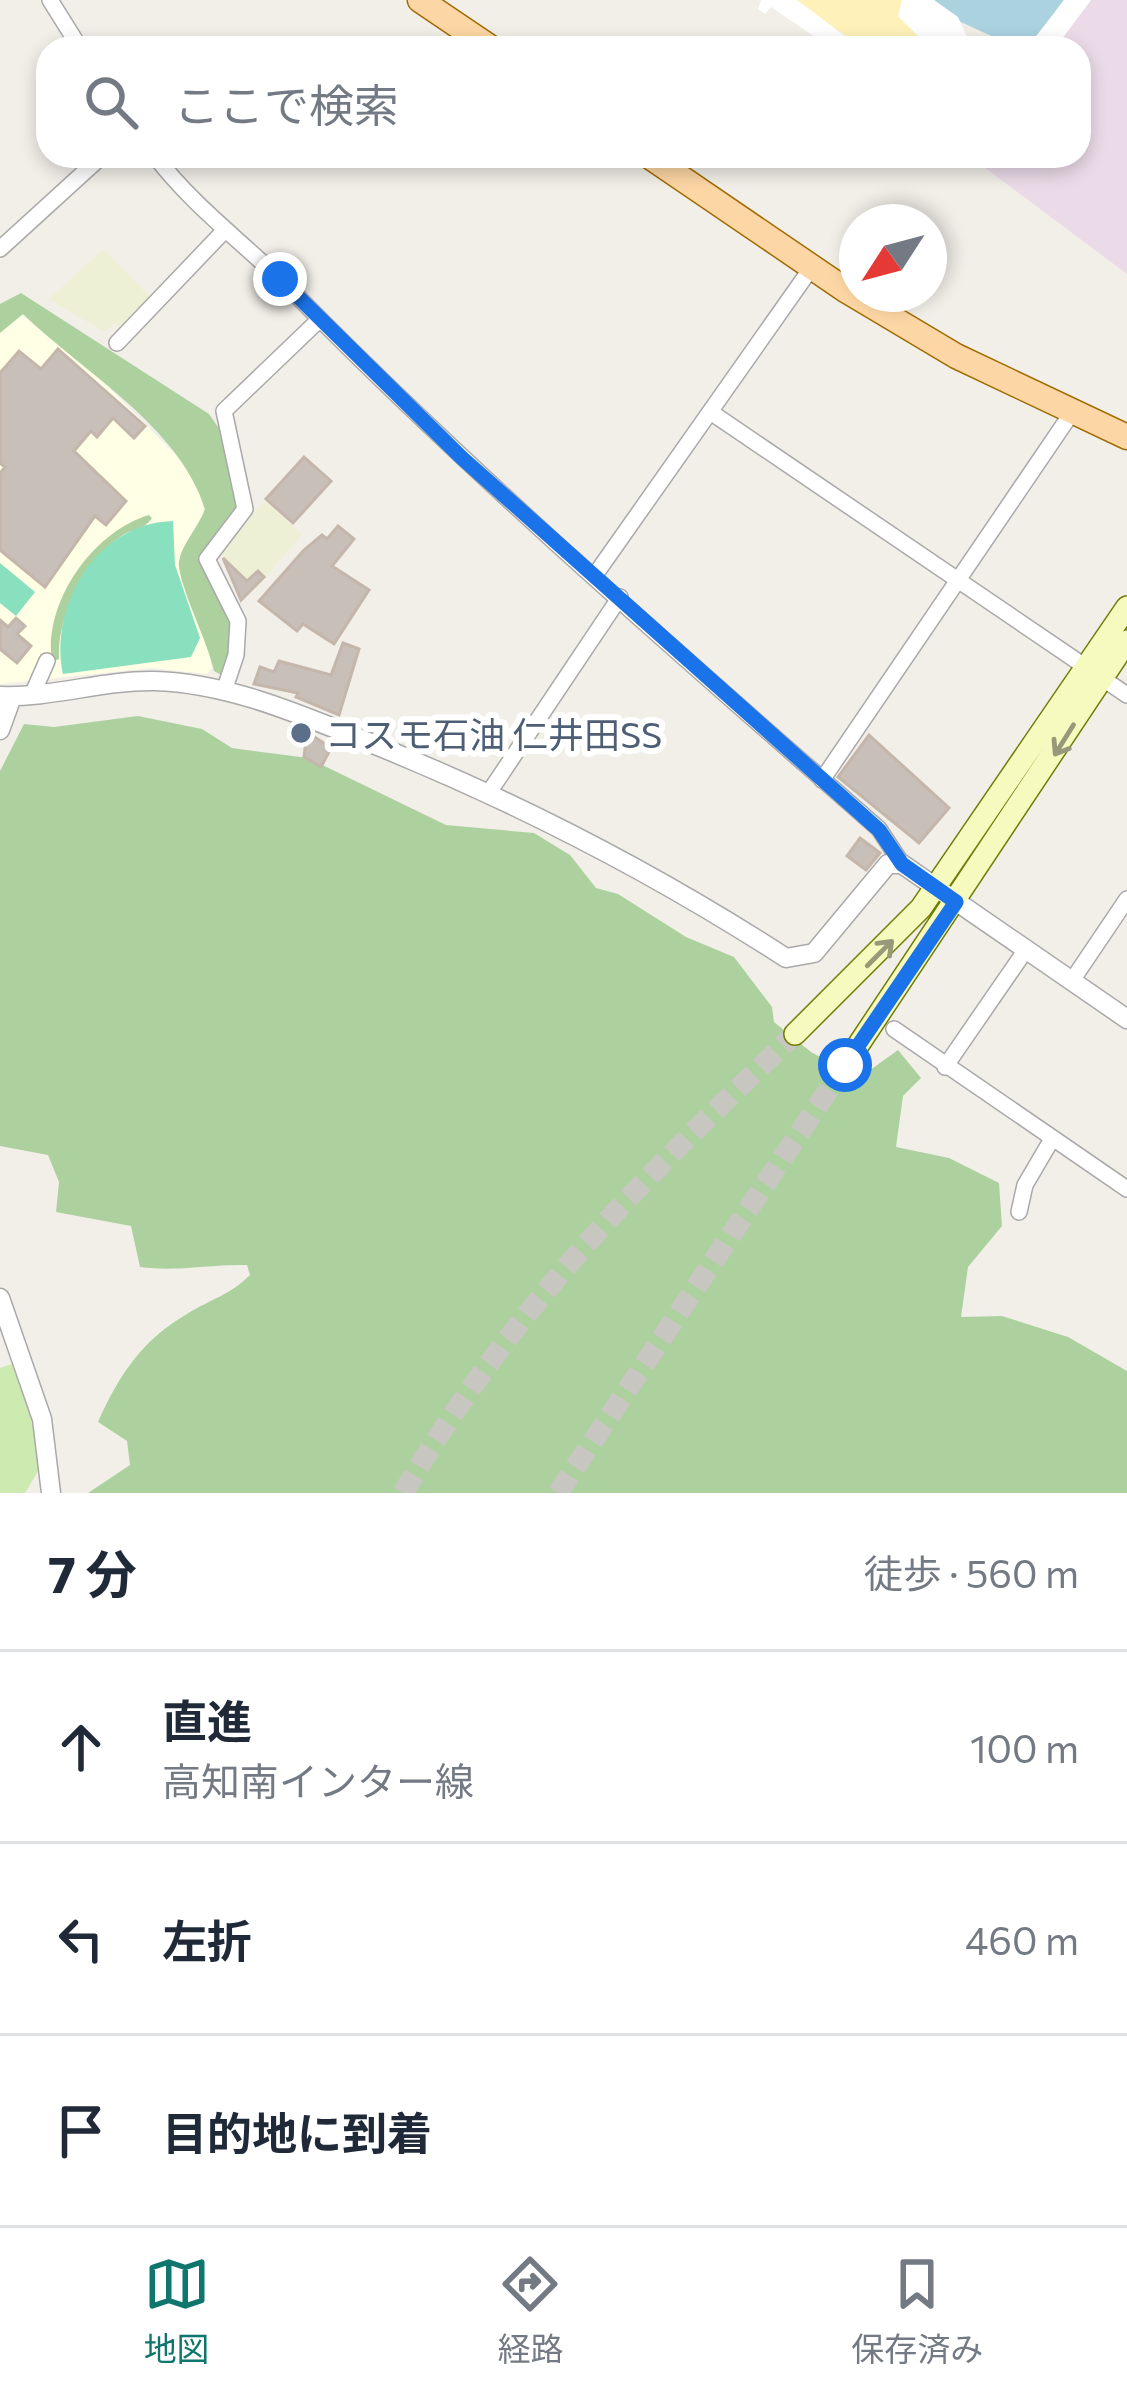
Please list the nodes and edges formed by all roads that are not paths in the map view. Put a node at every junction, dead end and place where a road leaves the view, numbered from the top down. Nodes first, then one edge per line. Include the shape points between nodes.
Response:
1 (50, 0) edge
2 (420, 0) edge
3 (72, 36) edge
4 (473, 36) edge
5 (89, 168) edge
6 (165, 168) edge
7 (668, 168) edge
8 (225, 230) junction
9 (0, 249) edge
10 (812, 267) junction
11 (320, 319) junction
12 (117, 343) dead end
13 (1073, 411) junction
14 (712, 413) junction
15 (1127, 437) edge
16 (595, 575) junction
17 (958, 582) junction
18 (620, 597) junction
19 (1127, 607) edge
20 (1127, 641) edge
21 (47, 661) dead end
22 (1094, 673) junction
23 (224, 691) junction
24 (1127, 695) edge
25 (15, 696) edge
26 (0, 730) edge
27 (822, 780) junction
28 (490, 791) junction
29 (902, 864) junction
30 (936, 888) junction
31 (1127, 899) edge
32 (956, 902) junction
33 (1024, 951) junction
34 (1071, 982) junction
35 (1127, 1019) edge
36 (894, 1029) dead end
37 (795, 1034) tunnel mouth
38 (845, 1065) tunnel mouth
39 (946, 1067) junction
40 (1052, 1139) junction
41 (1127, 1189) edge
42 (1019, 1212) dead end
43 (0, 1298) edge
44 (51, 1493) edge

1 - 3 street
2 - 4 main road
5 - 9 street
6 - 8 street
7 - 10 main road
8 - 11 street
8 - 12 street
10 - 13 main road via 956,356
10 - 14 street
11 - 16 street
11 - 23 street via 224,411 246,499 241,519 207,559 238,621
13 - 15 main road
13 - 17 street
14 - 16 street
14 - 17 street
16 - 18 street
17 - 22 street
17 - 27 street
18 - 27 street
18 - 28 street
19 - 22 main road
20 - 22 main road
21 - 25 street
22 - 24 street
22 - 30 main road
22 -> 32 main road
23 - 25 street via 155,681
23 - 28 street
25 - 26 street
27 - 29 street via 879,830
28 - 29 street via 672,884 786,958 814,953 875,875
29 - 30 street
30 - 32 street
37 -> 30 main road
31 - 34 street
32 - 33 street
32 - 38 main road
33 - 34 street
33 - 39 street
34 - 35 street
36 - 39 street
39 - 40 street
40 - 41 street
40 - 42 street via 1024,1185
43 - 44 street via 42,1419

